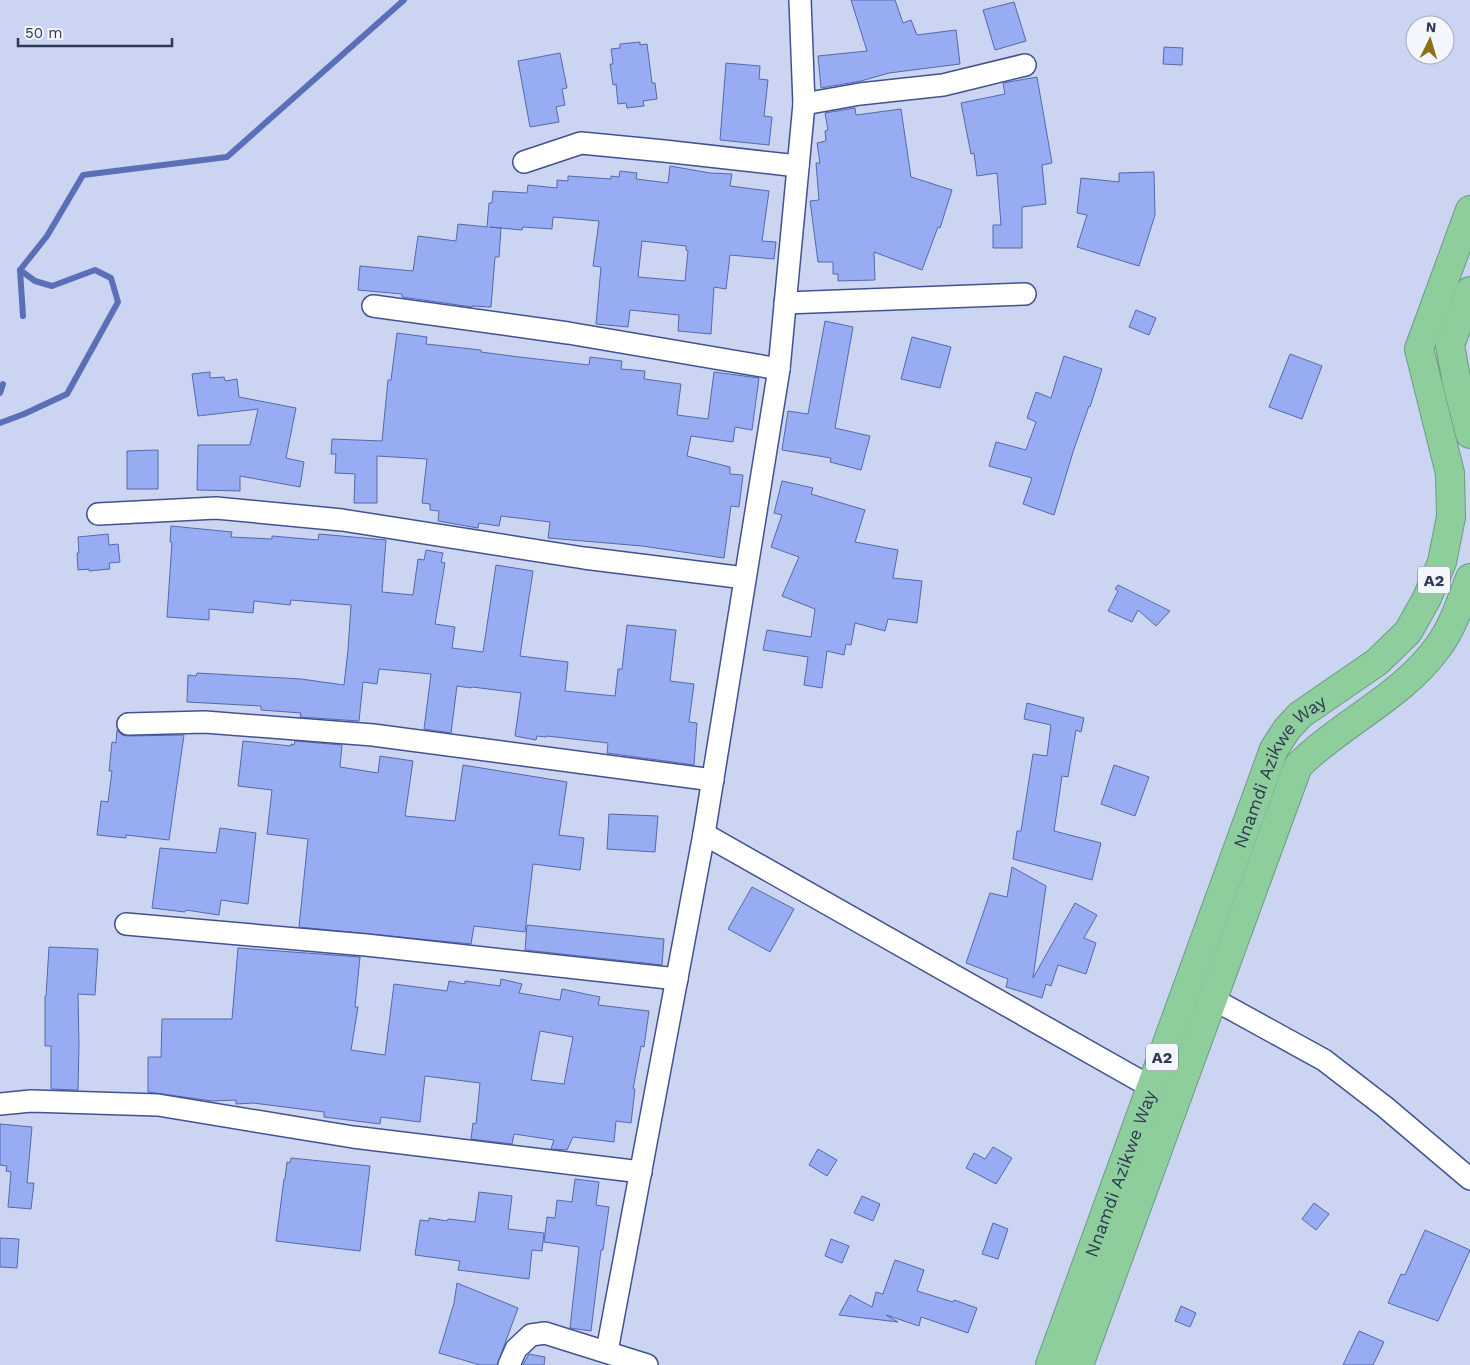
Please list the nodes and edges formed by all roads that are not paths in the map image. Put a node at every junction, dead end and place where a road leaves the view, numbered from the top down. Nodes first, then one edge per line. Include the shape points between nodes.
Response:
1 (800, 0) edge
2 (1025, 65) dead end
3 (804, 104) junction
4 (524, 162) dead end
5 (798, 166) junction
6 (1470, 210) edge
7 (1470, 291) edge
8 (1025, 294) dead end
9 (785, 303) junction
10 (373, 306) dead end
11 (779, 368) junction
12 (1470, 434) edge
13 (98, 514) dead end
14 (745, 578) junction
15 (1470, 578) edge
16 (128, 724) dead end
17 (713, 780) junction
18 (704, 834) junction
19 (126, 924) dead end
20 (677, 979) junction
21 (1213, 999) junction
22 (1151, 1086) junction
23 (0, 1104) edge
24 (641, 1172) junction
25 (1470, 1179) edge
26 (607, 1351) junction
27 (509, 1365) edge
28 (647, 1365) edge
29 (1050, 1365) edge
30 (1079, 1365) edge

1 - 3 street
2 - 3 street via 943,85
3 - 5 street
4 - 5 street via 581,143
5 - 9 street
6 - 22 highway, Nnamdi Azikwe Way / A2 via 1419,349 1450,473 1451,517 1442,562 1408,632 1377,662 1300,715 1274,749
7 - 12 highway via 1450,345
8 - 9 street
9 - 11 street
10 - 11 street via 568,333
11 - 14 street
13 - 14 street via 216,508 342,520 584,558
14 - 17 street
15 - 21 highway, Nnamdi Azikwe Way / A2 via 1458,611 1438,647 1408,680 1315,748 1298,766
16 - 17 street via 206,722 373,735
17 - 18 street
18 - 20 street
18 - 22 street
19 - 20 street via 366,945
20 - 24 street
21 - 25 street via 1324,1060
21 - 30 highway, Nnamdi Azikwe Way / A2
22 - 29 highway, Nnamdi Azikwe Way / A2
23 - 24 street via 31,1101 158,1104 353,1137
24 - 26 street
26 - 27 street via 544,1333 531,1334 516,1349
26 - 28 street

